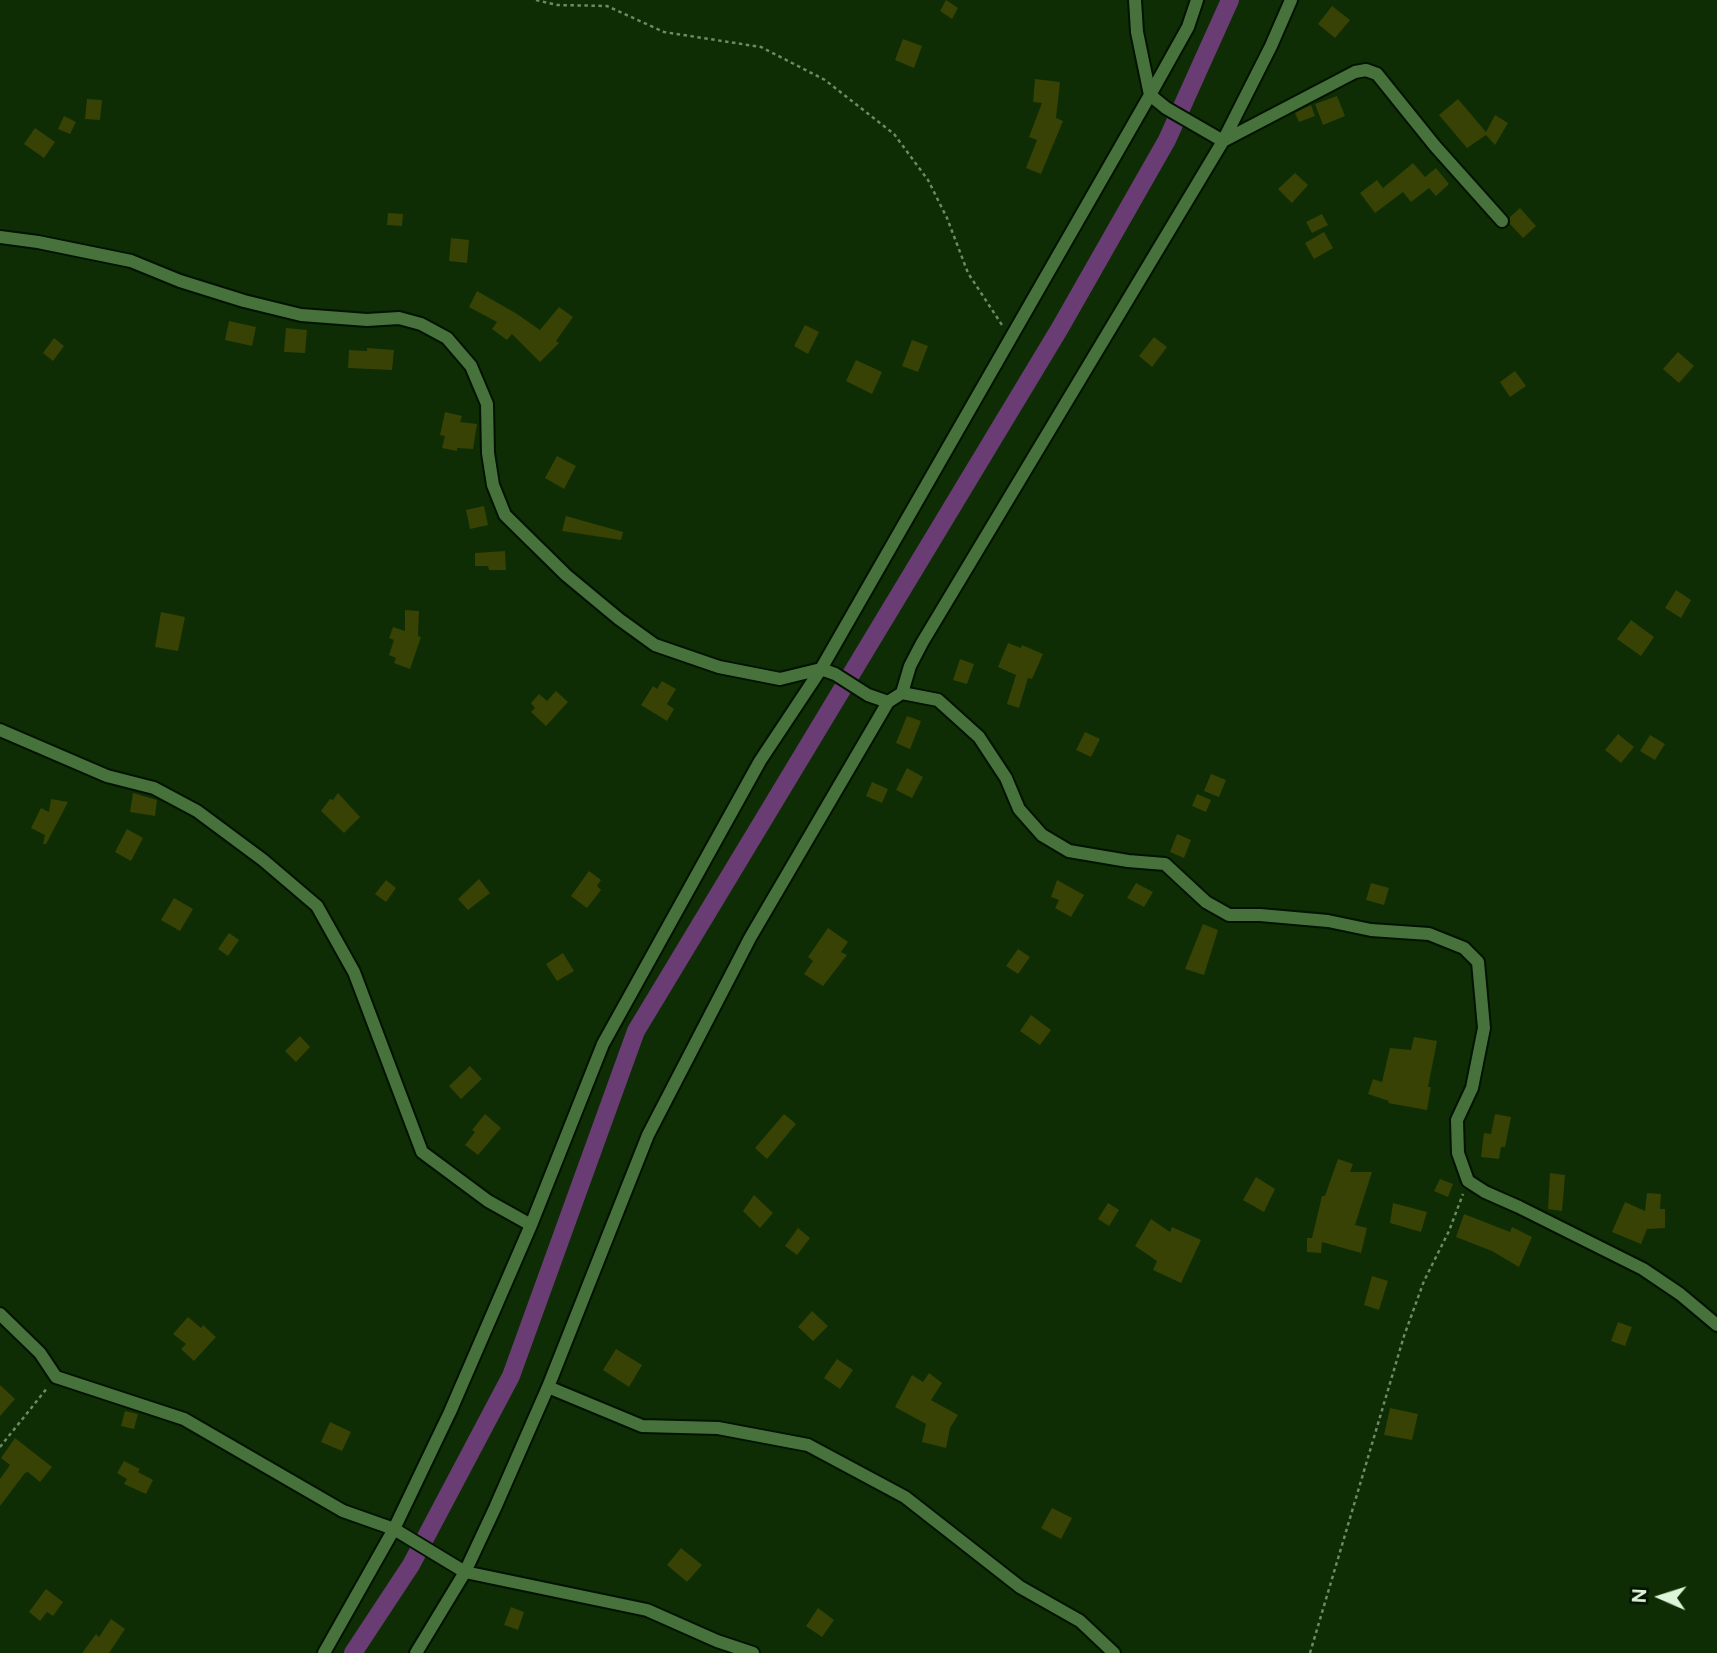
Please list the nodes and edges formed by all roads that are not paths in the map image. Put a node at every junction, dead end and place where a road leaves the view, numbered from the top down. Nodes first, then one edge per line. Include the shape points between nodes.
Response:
1 (1135, 0) edge
2 (1197, 0) edge
3 (1291, 0) edge
4 (1150, 95) junction
5 (1223, 141) junction
6 (1502, 221) dead end
7 (0, 237) edge
8 (821, 669) junction
9 (902, 693) junction
10 (888, 702) junction
11 (0, 730) edge
12 (531, 1225) junction
13 (0, 1314) edge
14 (1717, 1325) edge
15 (548, 1387) junction
16 (394, 1529) junction
17 (465, 1572) junction
18 (324, 1653) edge
19 (416, 1653) edge
20 (752, 1653) edge
21 (1114, 1653) edge

1 - 4 street
2 - 4 street via 1188,27
3 - 5 street
4 - 5 street
4 - 8 street
5 - 6 street via 1366,70 1377,74
5 - 9 street via 922,643
7 - 8 street via 131,261 180,281 301,315 398,318 421,324 447,338 471,366 487,404 491,474 505,515 566,575 655,645 719,667 780,679
8 - 10 street
8 - 12 street via 760,761 603,1044
9 - 10 street
9 - 14 street via 938,700 978,737 1006,778 1019,809 1042,835 1069,851 1165,864 1206,902 1229,915 1429,934 1464,948 1478,962 1484,1028 1472,1088 1457,1120 1458,1153 1468,1181 1643,1269
10 - 15 street via 750,938 648,1135
11 - 12 street via 107,776 154,788 186,805 317,906 354,972 422,1152
12 - 16 street
13 - 16 street via 40,1353 56,1377 184,1419 343,1511
15 - 17 street
15 - 21 street via 642,1426 718,1428 808,1445 905,1497 1020,1587 1080,1622
16 - 17 street
16 - 18 street
17 - 19 street
17 - 20 street via 647,1610

